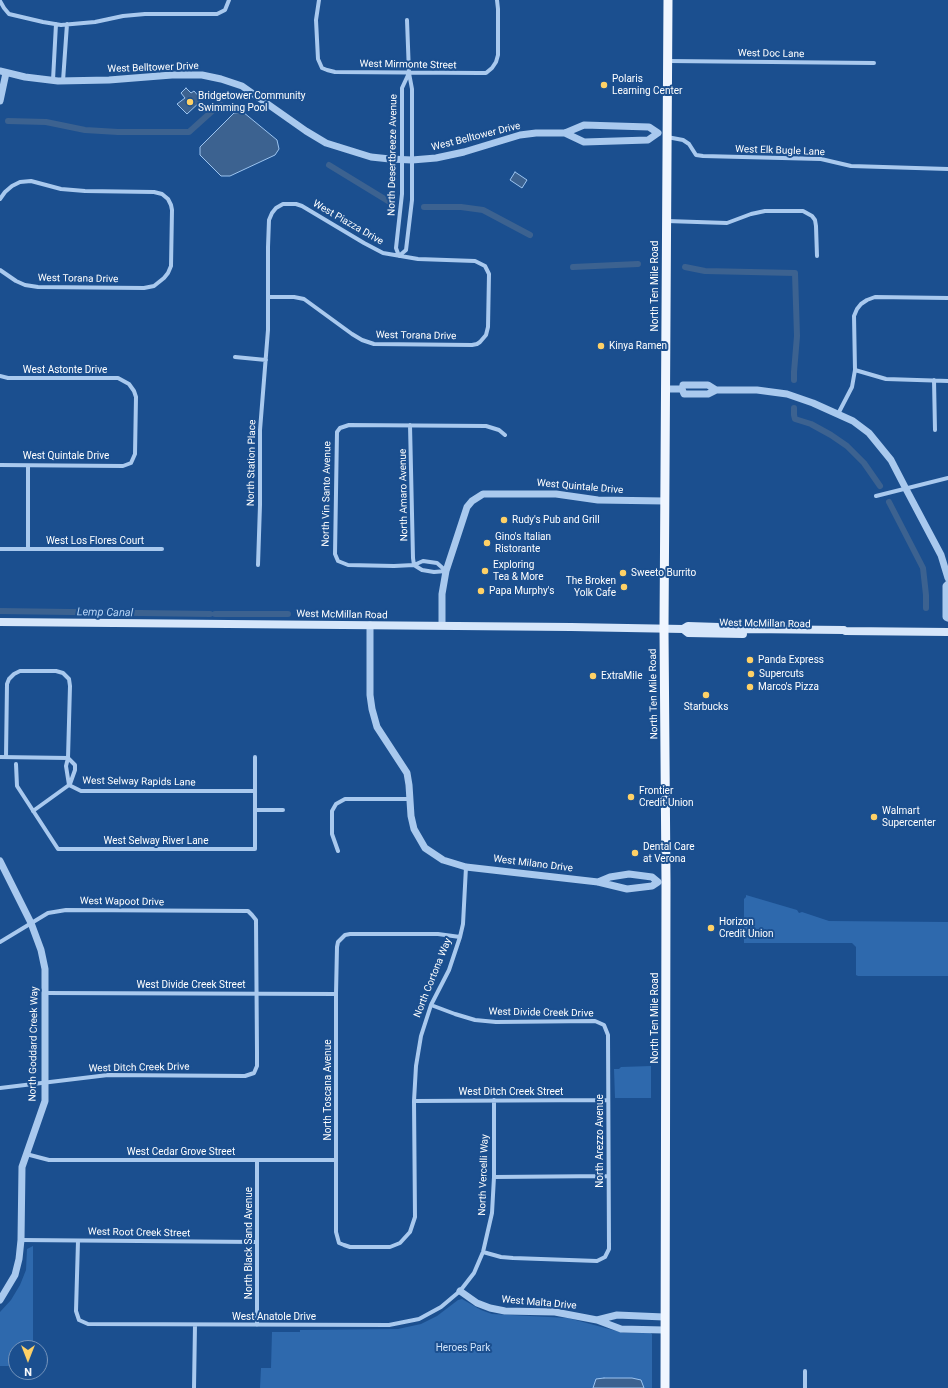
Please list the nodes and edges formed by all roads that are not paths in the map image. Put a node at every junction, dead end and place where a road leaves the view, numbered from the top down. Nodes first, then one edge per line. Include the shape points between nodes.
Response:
1 (229, 0) edge
2 (319, 0) edge
3 (496, 0) edge
4 (668, 0) edge
5 (0, 1) edge
6 (407, 20) dead end
7 (56, 24) junction
8 (67, 24) junction
9 (668, 61) junction
10 (874, 63) dead end
11 (3, 72) edge
12 (409, 73) junction
13 (53, 80) junction
14 (64, 81) junction
15 (0, 101) edge
16 (565, 133) junction
17 (664, 135) junction
18 (402, 160) junction
19 (412, 160) junction
20 (948, 169) edge
21 (0, 200) edge
22 (276, 208) joint
23 (666, 221) junction
24 (399, 256) junction
25 (817, 256) dead end
26 (0, 270) edge
27 (268, 297) junction
28 (948, 298) edge
29 (480, 342) joint
30 (235, 357) dead end
31 (266, 360) junction
32 (855, 370) junction
33 (0, 376) edge
34 (934, 380) junction
35 (948, 380) edge
36 (665, 389) junction
37 (838, 414) junction
38 (410, 425) junction
39 (935, 430) dead end
40 (505, 435) dead end
41 (131, 463) joint
42 (0, 465) edge
43 (28, 466) junction
44 (948, 478) edge
45 (906, 488) junction
46 (876, 496) dead end
47 (665, 501) junction
48 (162, 548) dead end
49 (0, 549) edge
50 (28, 549) junction
51 (258, 565) dead end
52 (414, 565) junction
53 (446, 571) junction
54 (948, 578) edge
55 (948, 584) edge
56 (948, 618) edge
57 (0, 622) edge
58 (370, 625) junction
59 (442, 625) junction
60 (664, 629) junction
61 (948, 632) edge
62 (0, 757) edge
63 (6, 757) junction
64 (255, 757) dead end
65 (68, 758) junction
66 (16, 764) dead end
67 (69, 785) junction
68 (255, 792) junction
69 (410, 800) junction
70 (255, 810) junction
71 (284, 810) dead end
72 (33, 811) junction
73 (338, 851) dead end
74 (0, 861) edge
75 (466, 867) junction
76 (598, 882) junction
77 (662, 882) junction
78 (31, 923) junction
79 (460, 937) junction
80 (0, 942) edge
81 (45, 992) junction
82 (256, 993) junction
83 (336, 994) junction
84 (431, 1005) junction
85 (604, 1025) joint
86 (45, 1082) junction
87 (0, 1088) edge
88 (414, 1100) junction
89 (494, 1100) junction
90 (608, 1100) junction
91 (26, 1154) junction
92 (257, 1160) junction
93 (336, 1160) junction
94 (608, 1176) junction
95 (494, 1177) junction
96 (21, 1240) junction
97 (78, 1240) junction
98 (257, 1242) junction
99 (339, 1243) joint
100 (484, 1252) junction
101 (460, 1291) junction
102 (0, 1300) edge
103 (664, 1317) junction
104 (597, 1320) junction
105 (195, 1325) junction
106 (257, 1325) junction
107 (664, 1330) junction
108 (805, 1371) dead end
109 (194, 1388) edge
110 (665, 1388) edge
111 (805, 1388) edge

1 - 8 street via 226,10 217,14 145,14
2 - 12 street, West Mirmonte Street via 316,20 318,59 322,68 335,72
3 - 12 street, West Mirmonte Street via 498,55 492,68 479,73
4 - 9 main road, North Ten Mile Road
5 - 7 street via 9,14
6 - 12 street
7 - 8 street
7 - 13 street
8 - 14 street
9 - 10 street, West Doc Lane
9 - 17 main road, North Ten Mile Road
11 - 13 street, West Belltower Drive
11 - 15 street
12 - 18 street, North Desertbreeze Avenue via 402,88
12 - 19 street, North Desertbreeze Avenue via 412,89
13 - 14 street, West Belltower Drive
14 - 18 street, West Belltower Drive via 172,75 202,75 221,79 242,86 326,143 371,157
16 - 17 street, West Belltower Drive via 584,142 648,140
16 - 17 street, West Belltower Drive via 584,125 649,127
16 - 19 street, West Belltower Drive via 520,135 450,155
17 - 20 street, West Elk Bugle Lane via 682,140 689,144 696,155 703,156 821,159 851,166
17 - 23 main road, North Ten Mile Road
18 - 19 street, West Belltower Drive
18 - 24 street, North Desertbreeze Avenue via 402,194 396,248
19 - 24 street, North Desertbreeze Avenue via 412,200 406,250
21 - 26 street, West Torana Drive via 5,192 20,182 31,181 61,189 154,192 168,199 172,210 171,266 168,273 154,286 38,287 16,281
22 - 24 street, West Piazza Drive via 290,203 302,206 374,249
22 - 27 street, North Station Place via 269,220
23 - 25 street via 727,223 772,210 803,211 812,216 816,226
23 - 36 main road, North Ten Mile Road
24 - 29 street, West Piazza Drive via 475,260 485,266 489,274 488,328
27 - 29 street, West Torana Drive via 304,299 352,334 374,344 472,345
27 - 31 street, North Station Place
28 - 32 street via 876,297 861,304 854,316
30 - 31 street
31 - 51 street, North Station Place via 260,430
32 - 34 street via 886,379
32 - 37 street via 852,387
33 - 41 street, West Astonte Drive via 118,378 130,384 136,397 135,454
34 - 35 street
34 - 39 street
36 - 37 street via 682,389 684,394 708,394 716,390 757,390 787,394
36 - 47 main road, North Ten Mile Road
37 - 45 street via 869,433 891,460
38 - 40 street via 486,426
38 - 52 street, North Amaro Avenue
38 - 52 street, North Vin Santo Avenue via 348,424 337,432 335,554 338,560 348,565
41 - 43 street, West Quintale Drive via 123,466
42 - 43 street, West Quintale Drive
43 - 50 street
44 - 45 street
45 - 46 street
45 - 54 street via 941,555
47 - 53 street, West Quintale Drive via 598,500 556,494 483,494 467,507
47 - 60 main road, North Ten Mile Road
48 - 50 street, West Los Flores Court
49 - 50 street, West Los Flores Court
52 - 53 street via 422,570
52 - 53 street via 423,561 437,563
53 - 59 street via 442,594
55 - 56 street
57 - 58 main road, West McMillan Road
58 - 59 main road, West McMillan Road
58 - 69 street via 372,709 377,727 407,773
59 - 60 main road, West McMillan Road
60 - 61 main road, West McMillan Road via 683,629 688,626 846,632
60 - 77 main road, North Ten Mile Road
62 - 63 street
63 - 65 street
63 - 65 street via 7,684 14,674 20,671 63,673 69,679
64 - 68 street
65 - 67 street via 66,771
65 - 67 street via 74,765
66 - 72 street via 16,786
67 - 68 street, West Selway Rapids Lane via 81,791
67 - 72 street, West Selway Rapids Lane
68 - 70 street
69 - 73 street via 345,800 336,804 332,812 332,834
69 - 75 street via 414,829 425,848 443,860
70 - 71 street
70 - 72 street, West Selway River Lane via 254,849 58,848
74 - 78 street, North Goddard Creek Way
75 - 76 street, West Milano Drive
75 - 79 street, North Cortona Way
76 - 77 street, West Milano Drive via 627,889
76 - 77 street, West Milano Drive via 610,876 629,874 652,877
77 - 103 main road, North Ten Mile Road
78 - 80 street, West Wapoot Drive
78 - 81 street, North Goddard Creek Way via 45,969
78 - 82 street, West Wapoot Drive via 48,913 66,910 248,911 256,920
79 - 83 street, North Toscana Avenue via 438,934 345,935 340,938 336,947
79 - 84 street, North Cortona Way via 449,970
81 - 82 street, West Divide Creek Street
81 - 86 street, North Goddard Creek Way
82 - 83 street, West Divide Creek Street
82 - 86 street, West Ditch Creek Drive via 257,1066 254,1073 245,1076 108,1075
83 - 93 street, North Toscana Avenue
84 - 85 street, West Divide Creek Drive via 475,1020 595,1021
84 - 88 street, North Cortona Way via 421,1036
85 - 90 street, North Arezzo Avenue via 608,1035
86 - 87 street, West Ditch Creek Drive
86 - 91 street, North Goddard Creek Way via 45,1100
88 - 89 street, West Ditch Creek Street
88 - 99 street, North Cortona Way via 415,1217 410,1232 400,1243 390,1247 350,1247
89 - 90 street, West Ditch Creek Street
89 - 95 street, North Vercelli Way
90 - 94 street, North Arezzo Avenue
91 - 92 street, West Cedar Grove Street via 49,1160
91 - 96 street, North Goddard Creek Way via 22,1167
92 - 93 street, West Cedar Grove Street
92 - 98 street, North Black Sand Avenue
93 - 99 street, North Toscana Avenue via 336,1232
94 - 95 street
94 - 100 street, North Arezzo Avenue via 609,1249 605,1257 597,1261 513,1258
95 - 100 street, North Vercelli Way via 492,1213
96 - 97 street, West Root Creek Street
96 - 102 street, North Goddard Creek Way via 15,1275
97 - 98 street, West Root Creek Street
97 - 105 street, West Anatole Drive via 76,1311 79,1320 88,1324
98 - 106 street, North Black Sand Avenue
100 - 101 street, North Vercelli Way via 474,1273
101 - 104 street, West Malta Drive via 477,1303 490,1308 505,1311 555,1312
101 - 106 street, West Anatole Drive via 441,1307 419,1319 390,1325
103 - 104 street, West Malta Drive via 617,1315
103 - 107 main road, North Ten Mile Road
104 - 107 street, West Malta Drive via 621,1329
105 - 106 street, West Anatole Drive
105 - 109 street
107 - 110 main road, North Ten Mile Road
108 - 111 street

